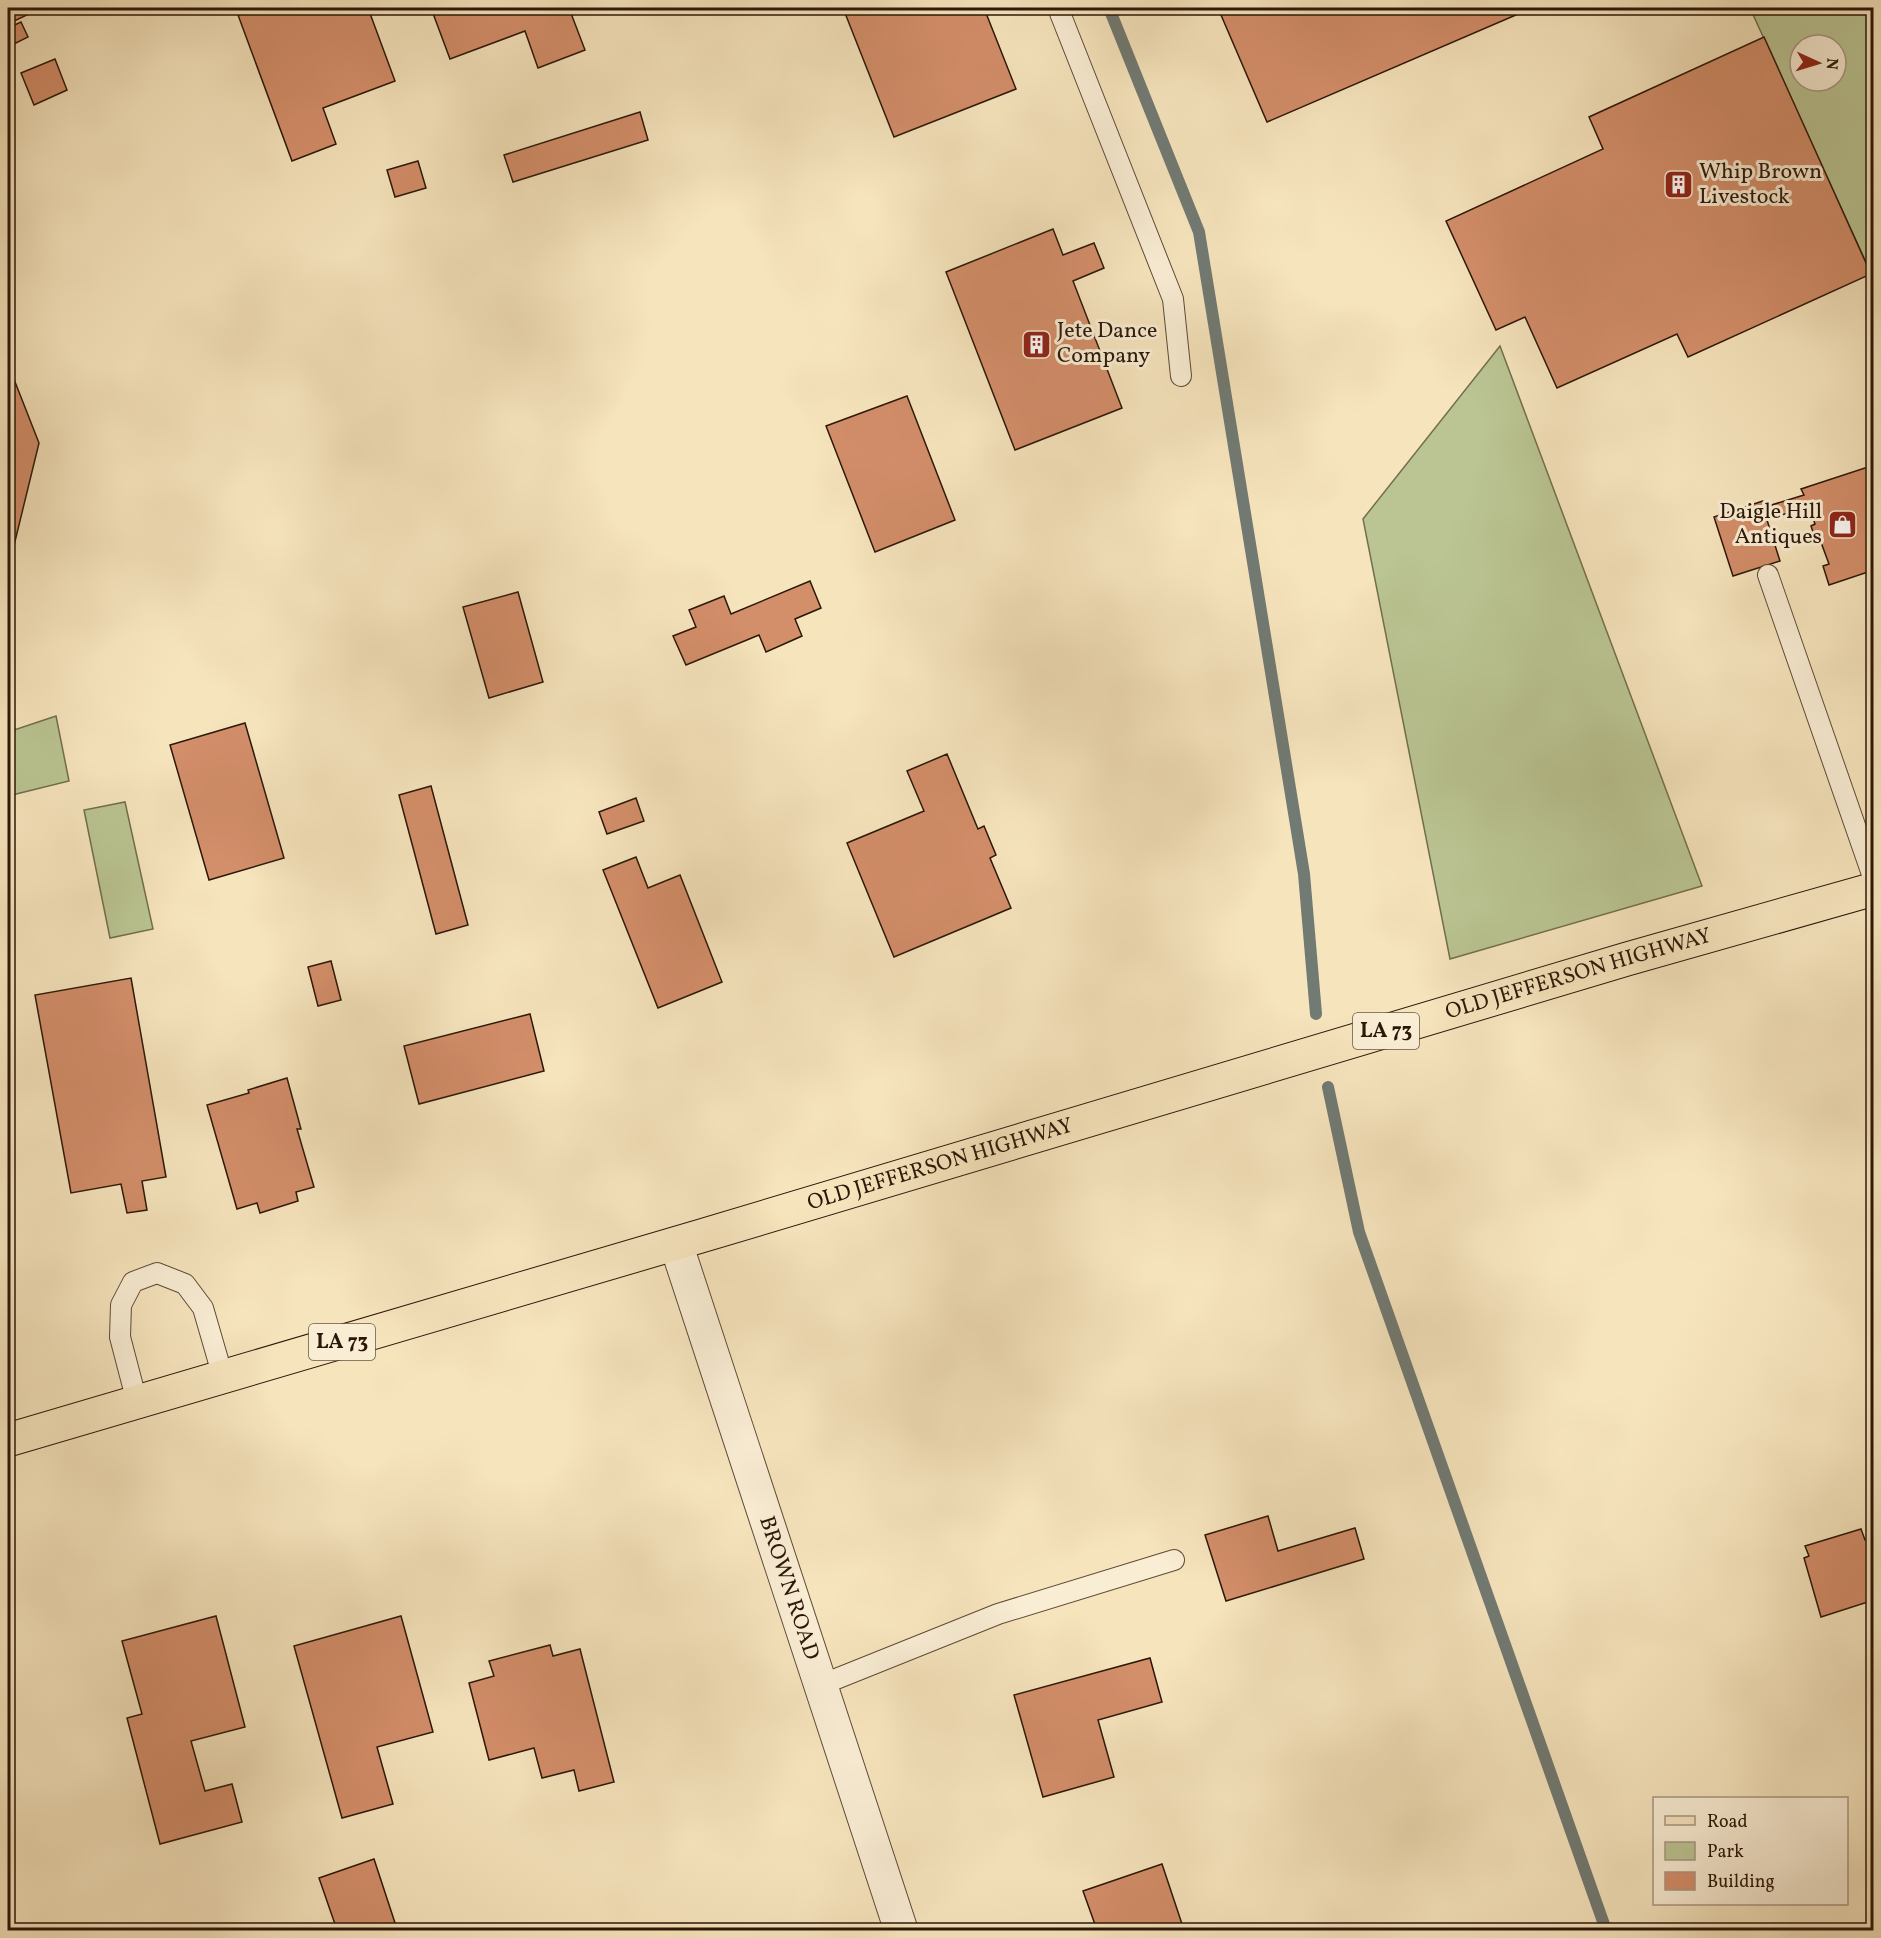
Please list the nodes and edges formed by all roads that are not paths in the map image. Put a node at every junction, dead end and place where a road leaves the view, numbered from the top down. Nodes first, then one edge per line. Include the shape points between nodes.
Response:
1 (1058, 8) edge
2 (1180, 376) dead end
3 (1768, 575) dead end
4 (1874, 880) edge
5 (1874, 889) edge
6 (676, 1244) junction
7 (223, 1377) junction
8 (137, 1402) junction
9 (8, 1440) edge
10 (1174, 1560) dead end
11 (820, 1685) junction
12 (900, 1930) edge

1 - 2 lane via 1173,299
3 - 4 lane
5 - 6 main road, OLD JEFFERSON HIGHWAY / LA 73 via 1627,959
6 - 7 main road, OLD JEFFERSON HIGHWAY / LA 73
6 - 11 street, BROWN ROAD
7 - 8 main road, OLD JEFFERSON HIGHWAY / LA 73
7 - 8 lane via 203,1308 185,1284 157,1273 133,1282 121,1305 120,1337
8 - 9 main road, OLD JEFFERSON HIGHWAY / LA 73
10 - 11 lane via 998,1614
11 - 12 street, BROWN ROAD

